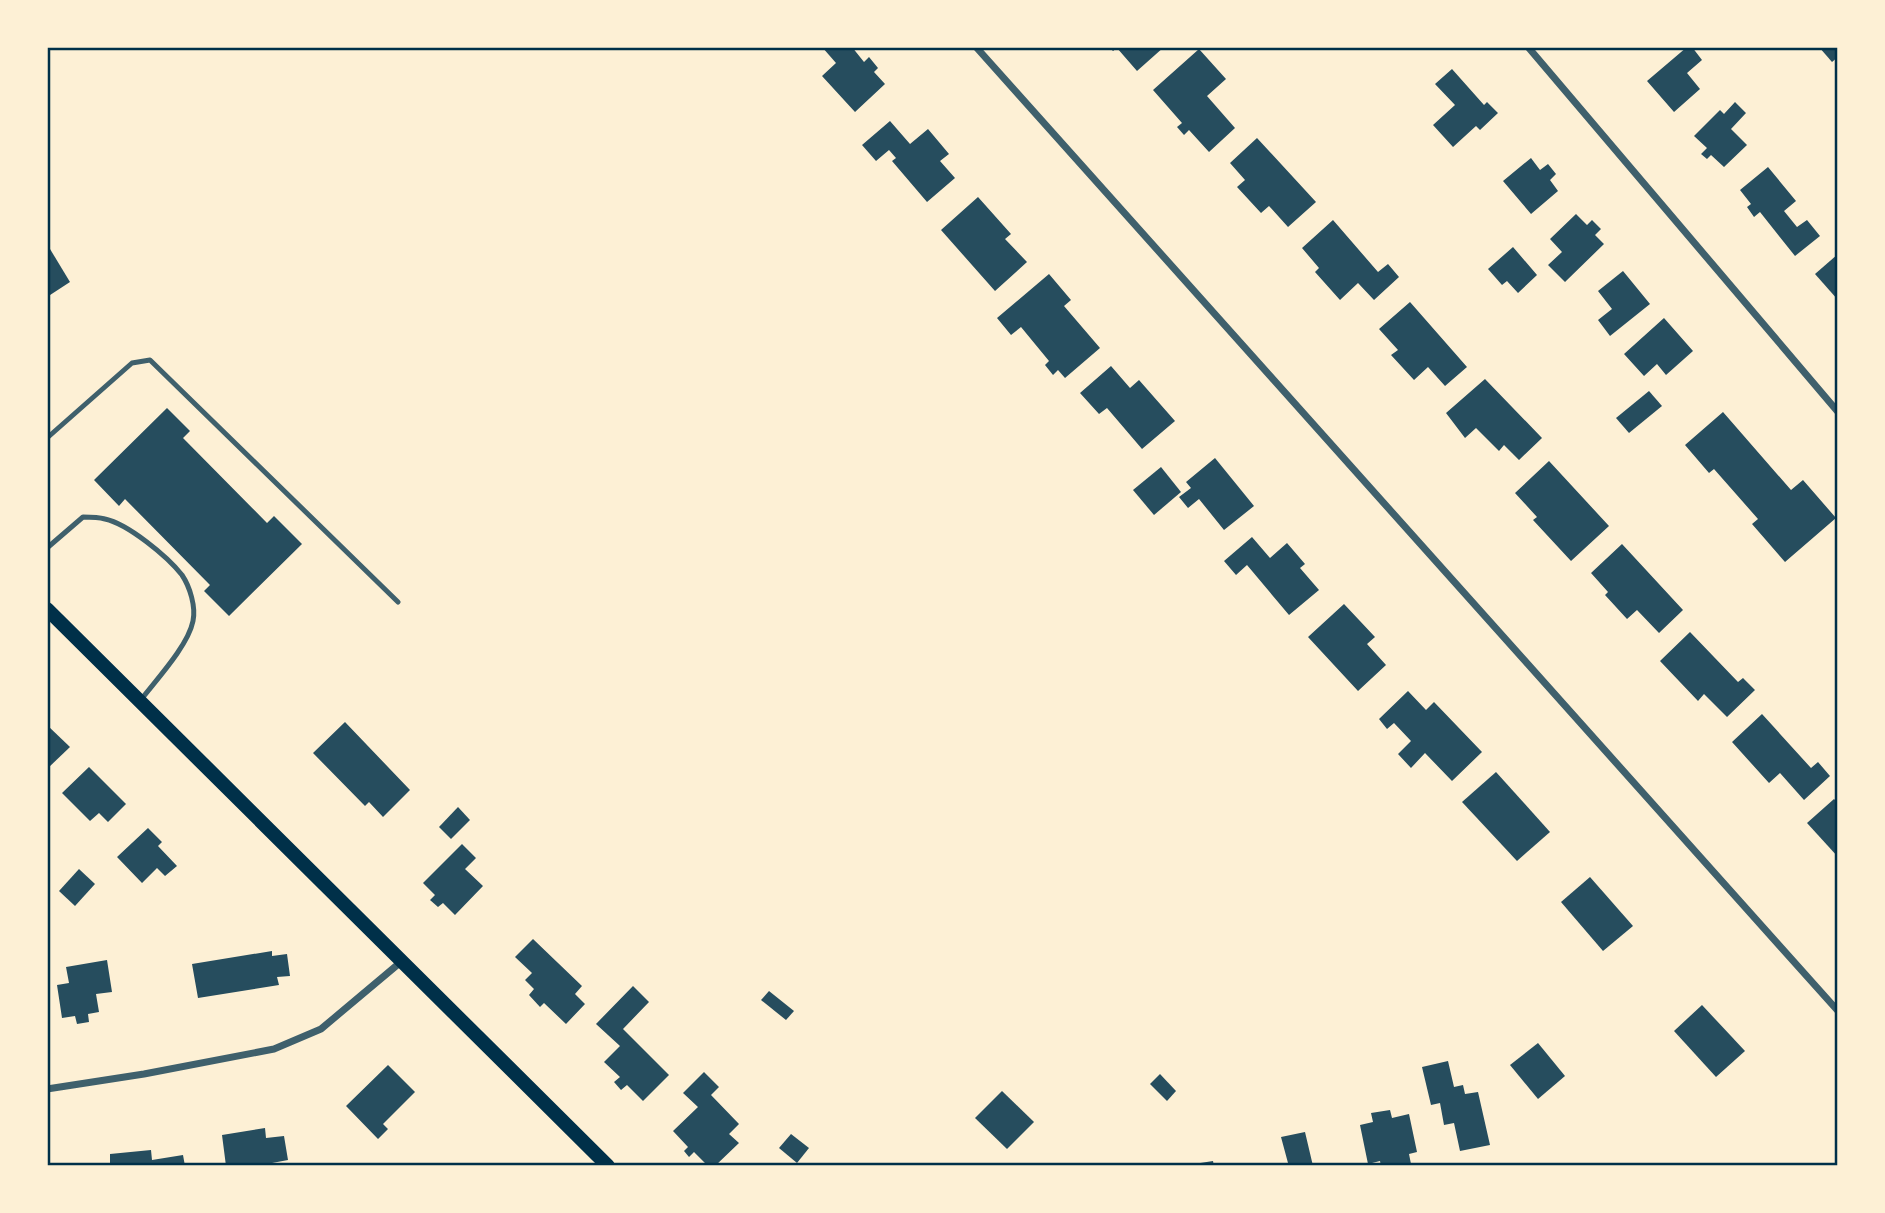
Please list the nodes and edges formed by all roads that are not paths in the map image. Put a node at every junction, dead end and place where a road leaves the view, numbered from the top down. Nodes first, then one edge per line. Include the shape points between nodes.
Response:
1 (976, 47) edge
2 (1528, 47) edge
3 (1838, 412) edge
4 (47, 438) edge
5 (47, 548) edge
6 (398, 602) dead end
7 (47, 609) edge
8 (140, 701) junction
9 (402, 960) junction
10 (1838, 1011) edge
11 (47, 1089) edge
12 (608, 1166) edge

1 - 10 street
2 - 3 street
4 - 6 lane via 132,363 150,360
5 - 8 lane via 83,517 105,519 130,530 182,576 192,598 194,620 187,640
7 - 8 main road
8 - 9 main road
9 - 11 street via 321,1030 274,1049
9 - 12 main road

